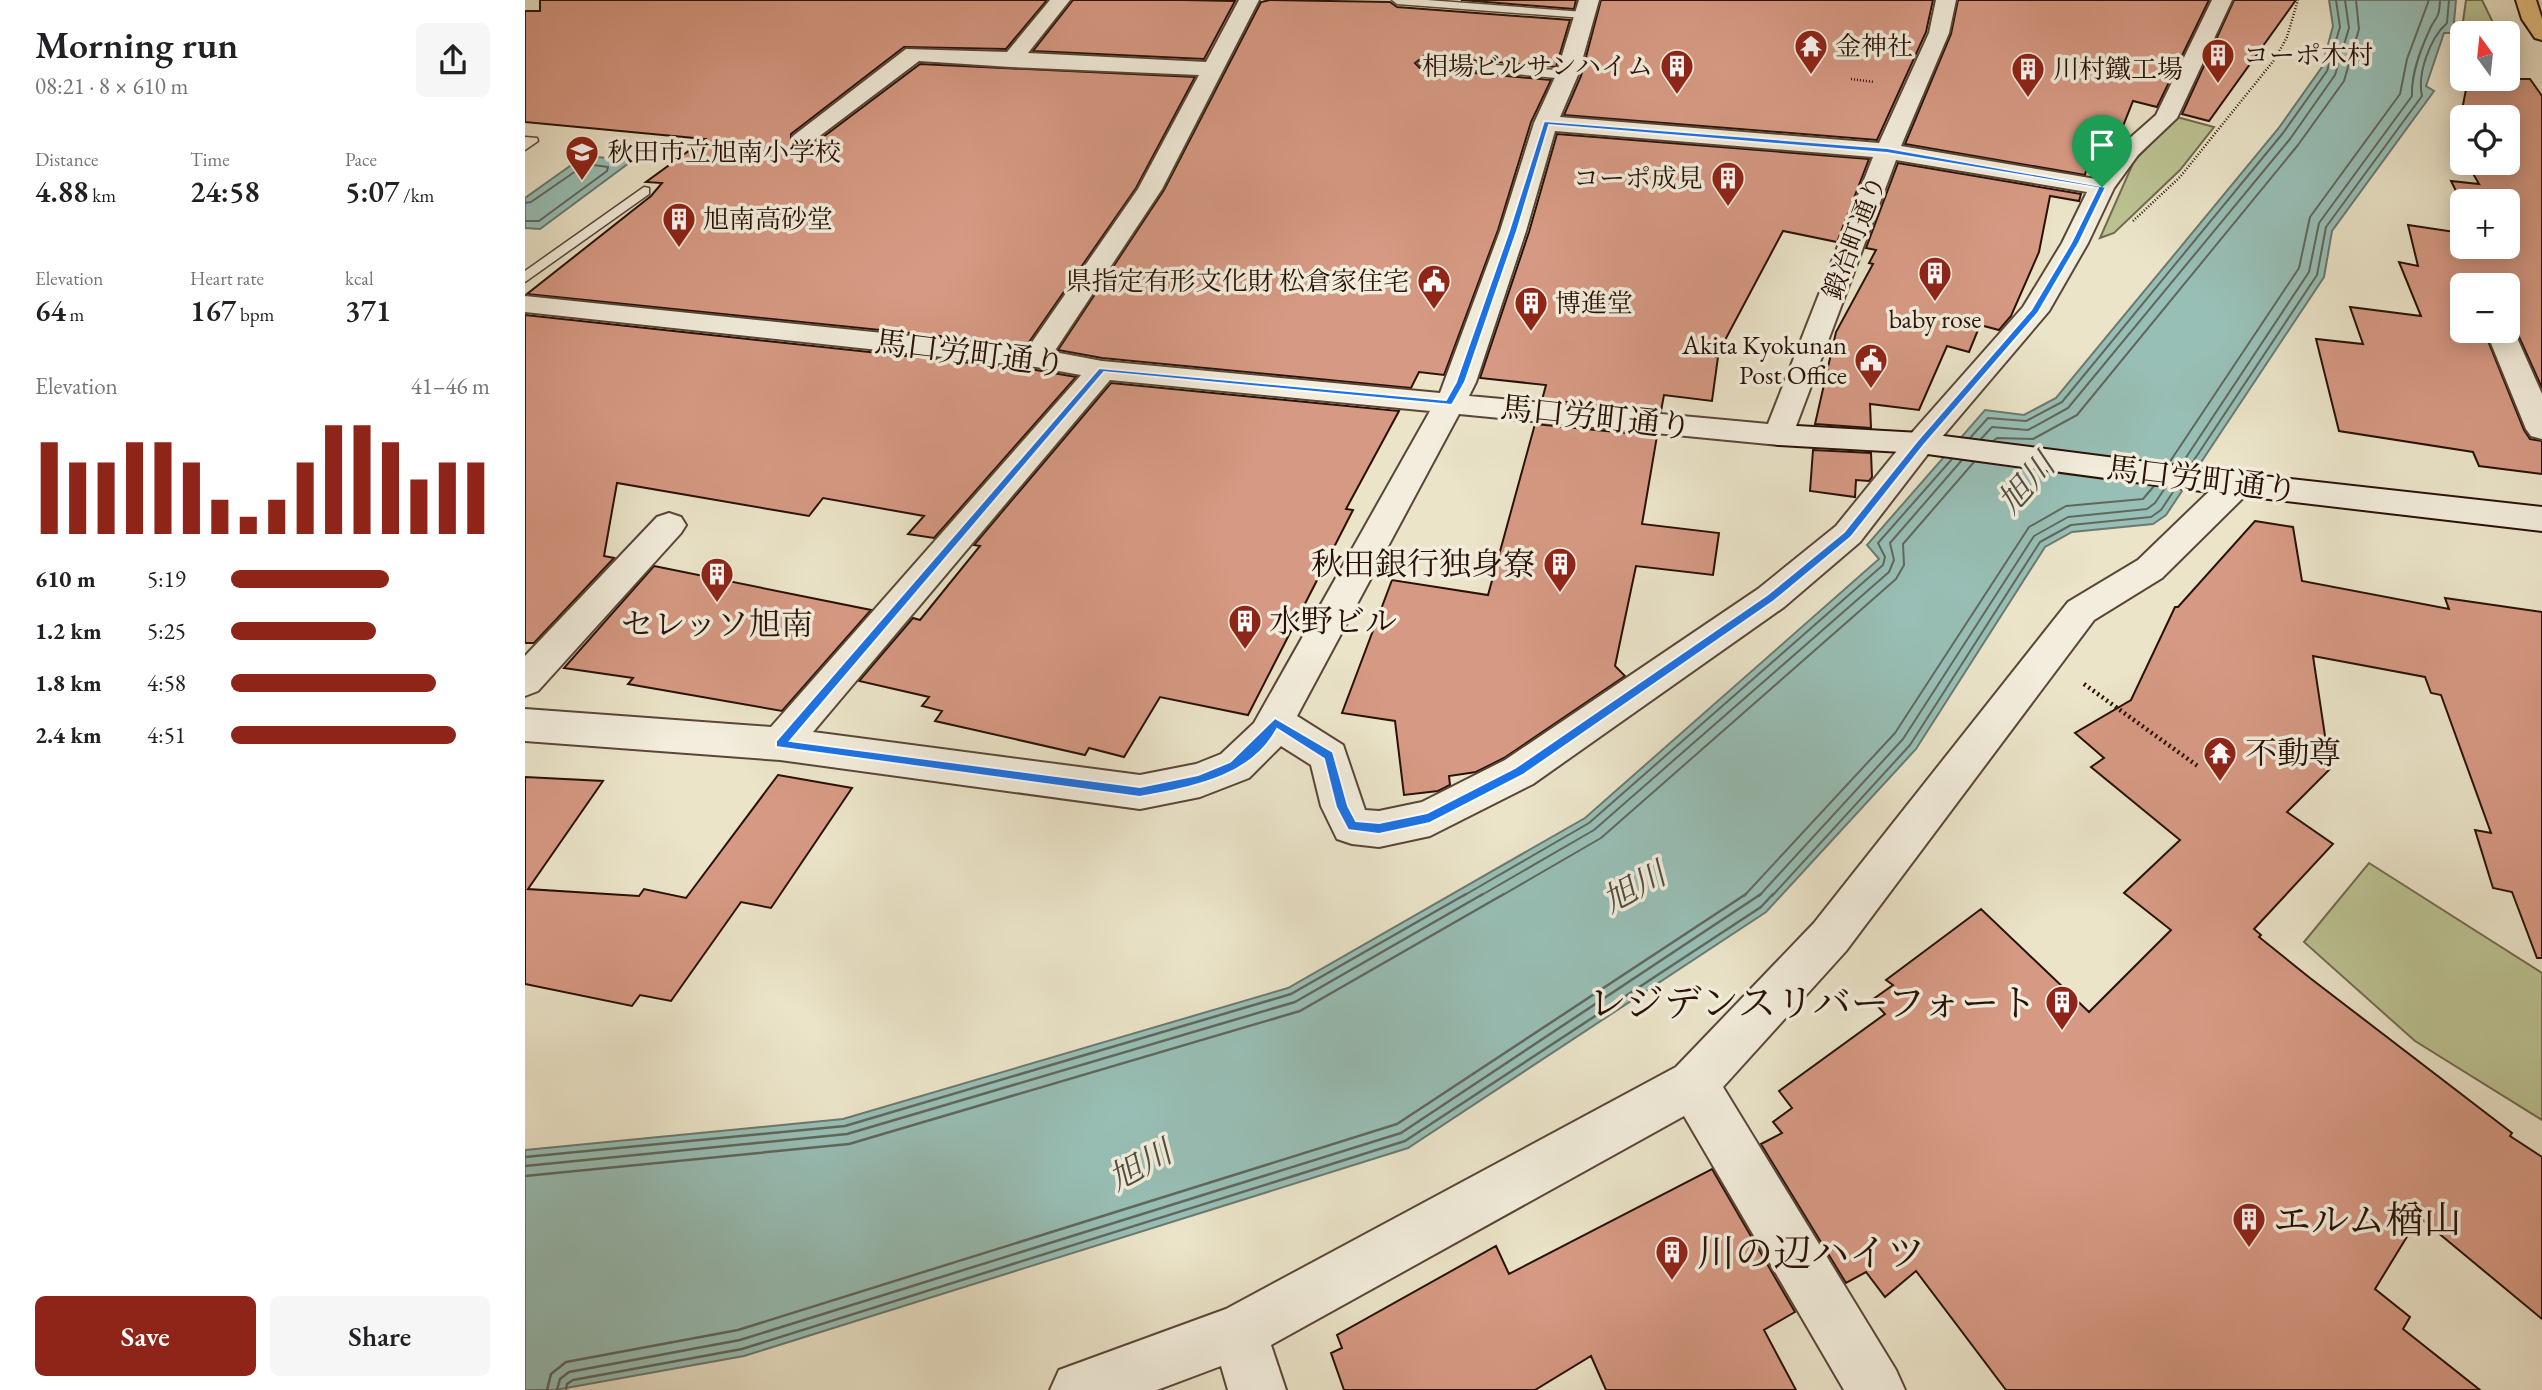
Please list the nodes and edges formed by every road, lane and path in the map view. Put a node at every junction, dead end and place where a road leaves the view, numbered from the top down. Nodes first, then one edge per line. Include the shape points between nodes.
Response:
1 (1060, 0) edge
2 (1249, 0) edge
3 (1946, 0) edge
4 (2298, 0) edge
5 (2526, 0) edge
6 (1397, 1) edge
7 (2222, 2) edge
8 (1586, 7) edge
9 (2542, 34) edge
10 (1011, 61) junction
11 (1424, 63) dead end
12 (1214, 69) junction
13 (1567, 75) junction
14 (1546, 122) junction
15 (805, 136) dead end
16 (1887, 150) junction
17 (2102, 187) junction
18 (644, 191) dead end
19 (2125, 229) dead end
20 (525, 278) edge
21 (525, 304) edge
22 (2505, 343) edge
23 (1036, 358) junction
24 (1102, 370) junction
25 (1449, 403) junction
26 (2542, 429) edge
27 (1779, 435) junction
28 (1934, 444) junction
29 (2223, 482) junction
30 (2542, 519) edge
31 (669, 525) dead end
32 (2046, 656) junction
33 (525, 681) edge
34 (1275, 722) junction
35 (525, 725) edge
36 (780, 744) junction
37 (2199, 766) dead end
38 (1693, 1084) junction
39 (1239, 1332) junction
40 (1079, 1390) edge
41 (1258, 1390) edge
42 (1876, 1390) edge

1 - 10 street
2 - 12 street
3 - 16 street, 鍛冶町通り via 1939,33
4 - 19 path via 2275,59 2180,177
5 - 9 main road
6 - 8 lane
7 - 17 street via 2166,118 2130,150
8 - 13 street
10 - 12 street
10 - 15 street via 913,54
11 - 13 lane
12 - 23 street via 1150,190
13 - 14 street
14 - 16 street
14 - 25 street via 1513,231
16 - 17 street
16 - 27 street, 鍛冶町通り
17 - 28 street via 2035,311
18 - 20 lane
21 - 23 street, 馬口労町通り
22 - 26 street
23 - 24 street, 馬口労町通り
24 - 25 street, 馬口労町通り
24 - 36 street
25 - 27 street, 馬口労町通り
25 - 34 street
27 - 28 street, 馬口労町通り
28 - 29 street, 馬口労町通り
28 - 34 street via 1848,534 1771,598 1519,772 1430,818 1379,829 1352,826 1342,807 1329,756
29 - 30 street, 馬口労町通り
29 - 32 street via 2150,569 2081,611
31 - 33 street
32 - 37 path
32 - 38 street via 1830,937
34 - 36 street via 1235,766 1200,780 1140,792
35 - 36 street
38 - 39 street
38 - 42 street
39 - 40 street
39 - 41 street

